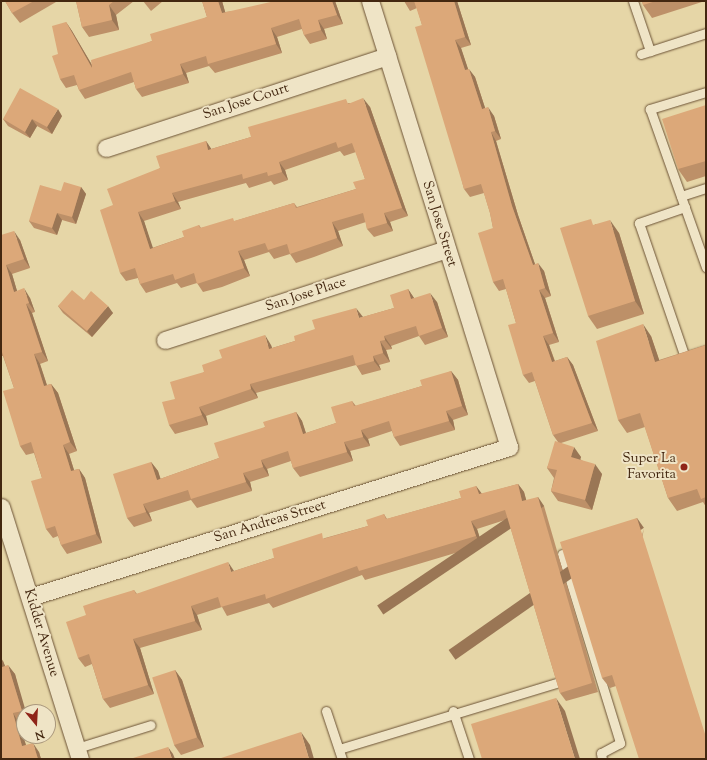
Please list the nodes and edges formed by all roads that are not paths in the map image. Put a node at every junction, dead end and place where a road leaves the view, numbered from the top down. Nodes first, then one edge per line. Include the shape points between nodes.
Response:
1 (370, 1) edge
2 (633, 1) edge
3 (706, 33) edge
4 (387, 56) junction
5 (706, 92) edge
6 (106, 148) dead end
7 (706, 188) edge
8 (681, 196) junction
9 (685, 207) junction
10 (447, 250) junction
11 (706, 267) edge
12 (165, 340) dead end
13 (706, 350) edge
14 (509, 447) joint
15 (1, 507) edge
16 (562, 554) edge
17 (30, 597) junction
18 (556, 683) edge
19 (326, 711) dead end
20 (453, 711) junction
21 (151, 725) dead end
22 (339, 749) junction
23 (79, 754) edge
24 (342, 759) edge
25 (469, 759) edge
26 (602, 759) edge

1 - 4 street, San Jose Street
2 - 3 lane via 645,52
4 - 6 street, San Jose Court
4 - 10 street, San Jose Street
5 - 8 lane via 650,109
7 - 8 lane
8 - 9 lane
9 - 11 lane
9 - 13 lane via 639,223 685,357
10 - 12 street, San Jose Place
10 - 14 street, San Jose Street
14 - 17 street, San Andreas Street
15 - 17 street, Kidder Avenue
16 - 26 lane via 620,743 601,753
17 - 23 street, Kidder Avenue
18 - 20 lane
19 - 22 lane
20 - 22 lane
20 - 25 lane
21 - 23 lane
22 - 24 lane

